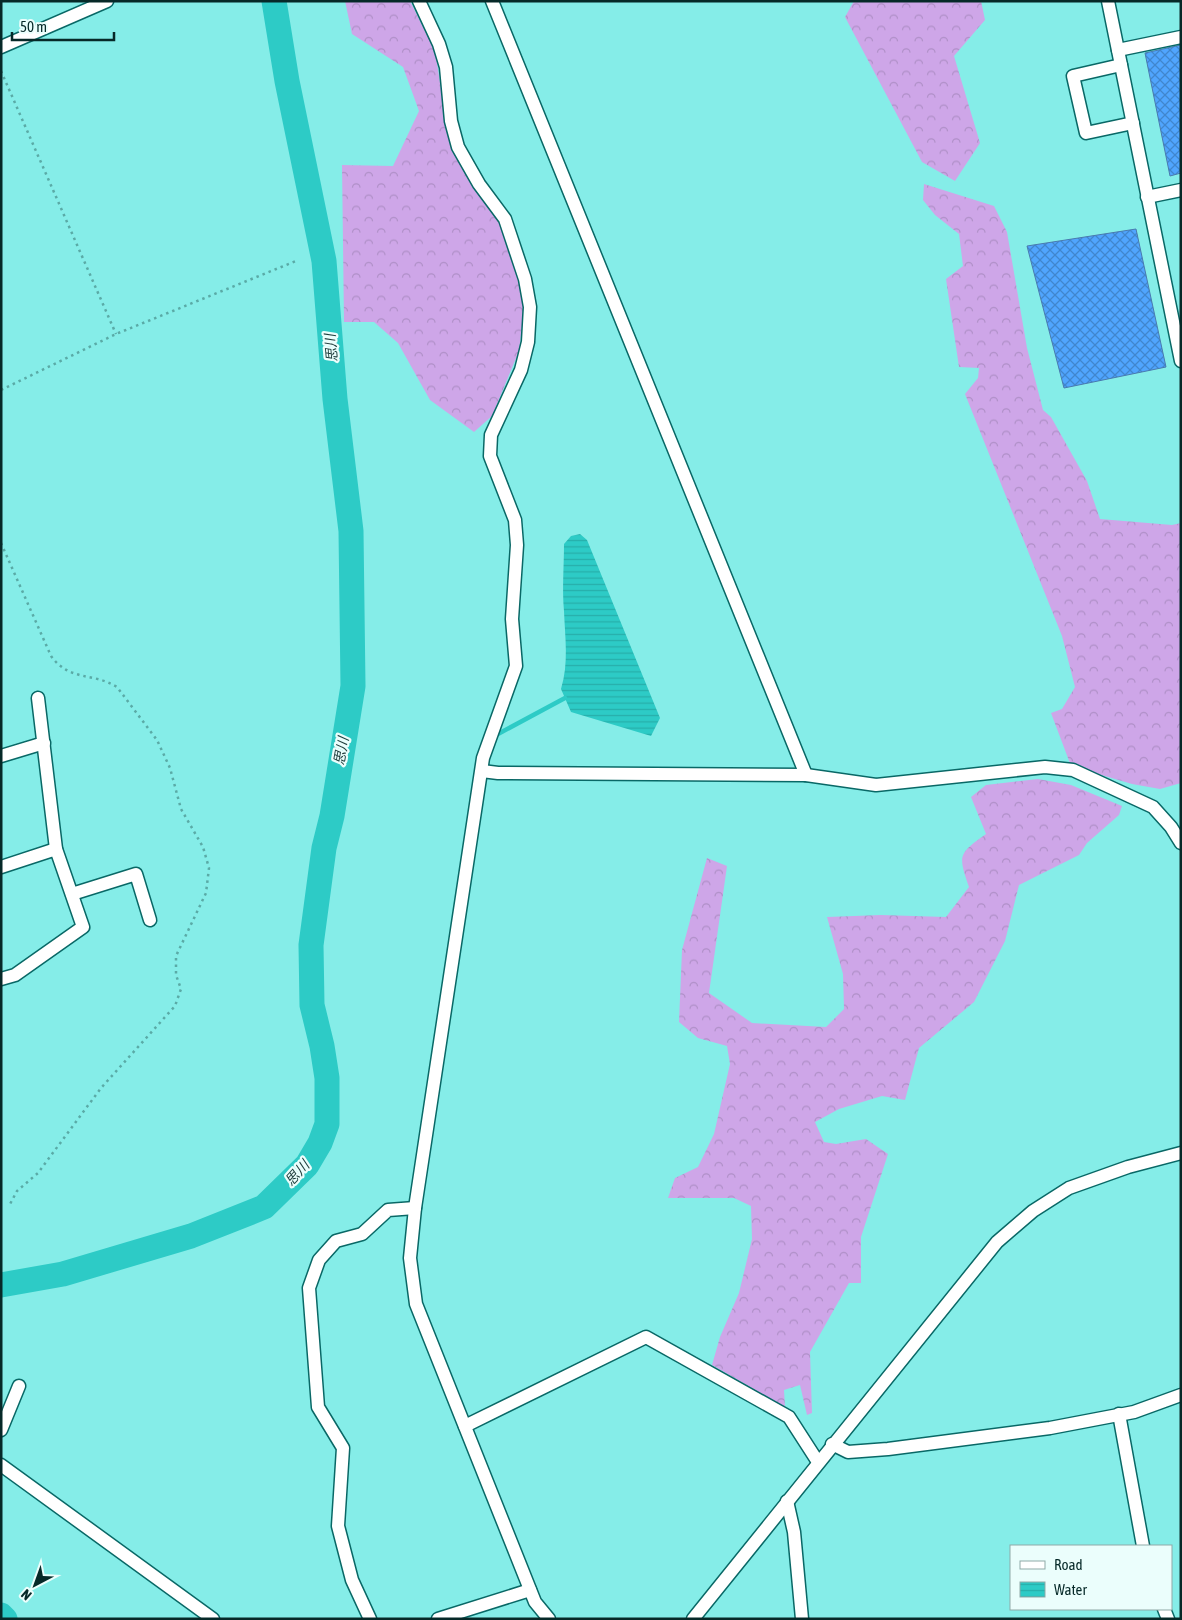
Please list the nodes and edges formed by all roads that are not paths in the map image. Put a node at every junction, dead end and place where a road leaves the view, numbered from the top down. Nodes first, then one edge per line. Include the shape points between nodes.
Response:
1 (107, 1) edge
2 (419, 1) edge
3 (492, 1) edge
4 (1108, 1) edge
5 (1181, 37) edge
6 (1, 47) edge
7 (1118, 50) junction
8 (1121, 65) junction
9 (1133, 123) junction
10 (1181, 190) edge
11 (1148, 197) junction
12 (1181, 361) edge
13 (38, 698) dead end
14 (44, 743) junction
15 (1, 756) edge
16 (482, 771) junction
17 (806, 775) junction
18 (1181, 843) edge
19 (56, 849) junction
20 (1, 867) edge
21 (72, 894) junction
22 (150, 920) dead end
23 (1, 979) edge
24 (1181, 1153) edge
25 (415, 1208) junction
26 (19, 1386) dead end
27 (1181, 1395) edge
28 (1119, 1414) junction
29 (465, 1426) junction
30 (1, 1430) edge
31 (832, 1444) junction
32 (818, 1462) junction
33 (1, 1465) edge
34 (787, 1501) junction
35 (1143, 1545) edge
36 (530, 1590) junction
37 (213, 1619) edge
38 (370, 1619) edge
39 (438, 1619) edge
40 (549, 1619) edge
41 (693, 1619) edge
42 (802, 1619) edge

1 - 6 street
2 - 16 street via 446,67 451,121 458,147 479,184 505,219 525,279 530,308 528,342 521,370 491,435 490,456 515,520 517,545 512,619 516,666
3 - 17 street
4 - 7 street
5 - 7 street
7 - 8 street
8 - 9 street
8 - 9 street via 1073,76 1086,133
9 - 11 street
10 - 11 street
11 - 12 street
13 - 14 street
14 - 15 street
14 - 19 street
16 - 17 street
16 - 25 street
17 - 18 street via 876,785 1046,767 1073,770 1153,807
19 - 20 street
19 - 21 street
21 - 22 street via 136,874
21 - 23 street via 83,927 15,975
24 - 31 street via 1069,1188 1033,1211 997,1242
25 - 29 street via 410,1258 416,1304
25 - 38 street via 388,1210 362,1234 336,1241 319,1260 309,1288 318,1407 343,1448 338,1526 352,1580
26 - 30 street
27 - 28 street
28 - 31 street via 1050,1428 888,1449 848,1452
28 - 35 street
29 - 32 street via 646,1336 789,1417
29 - 36 street
31 - 32 street
32 - 34 street
33 - 37 street
34 - 41 street
34 - 42 street via 794,1532
36 - 39 street
36 - 40 street

